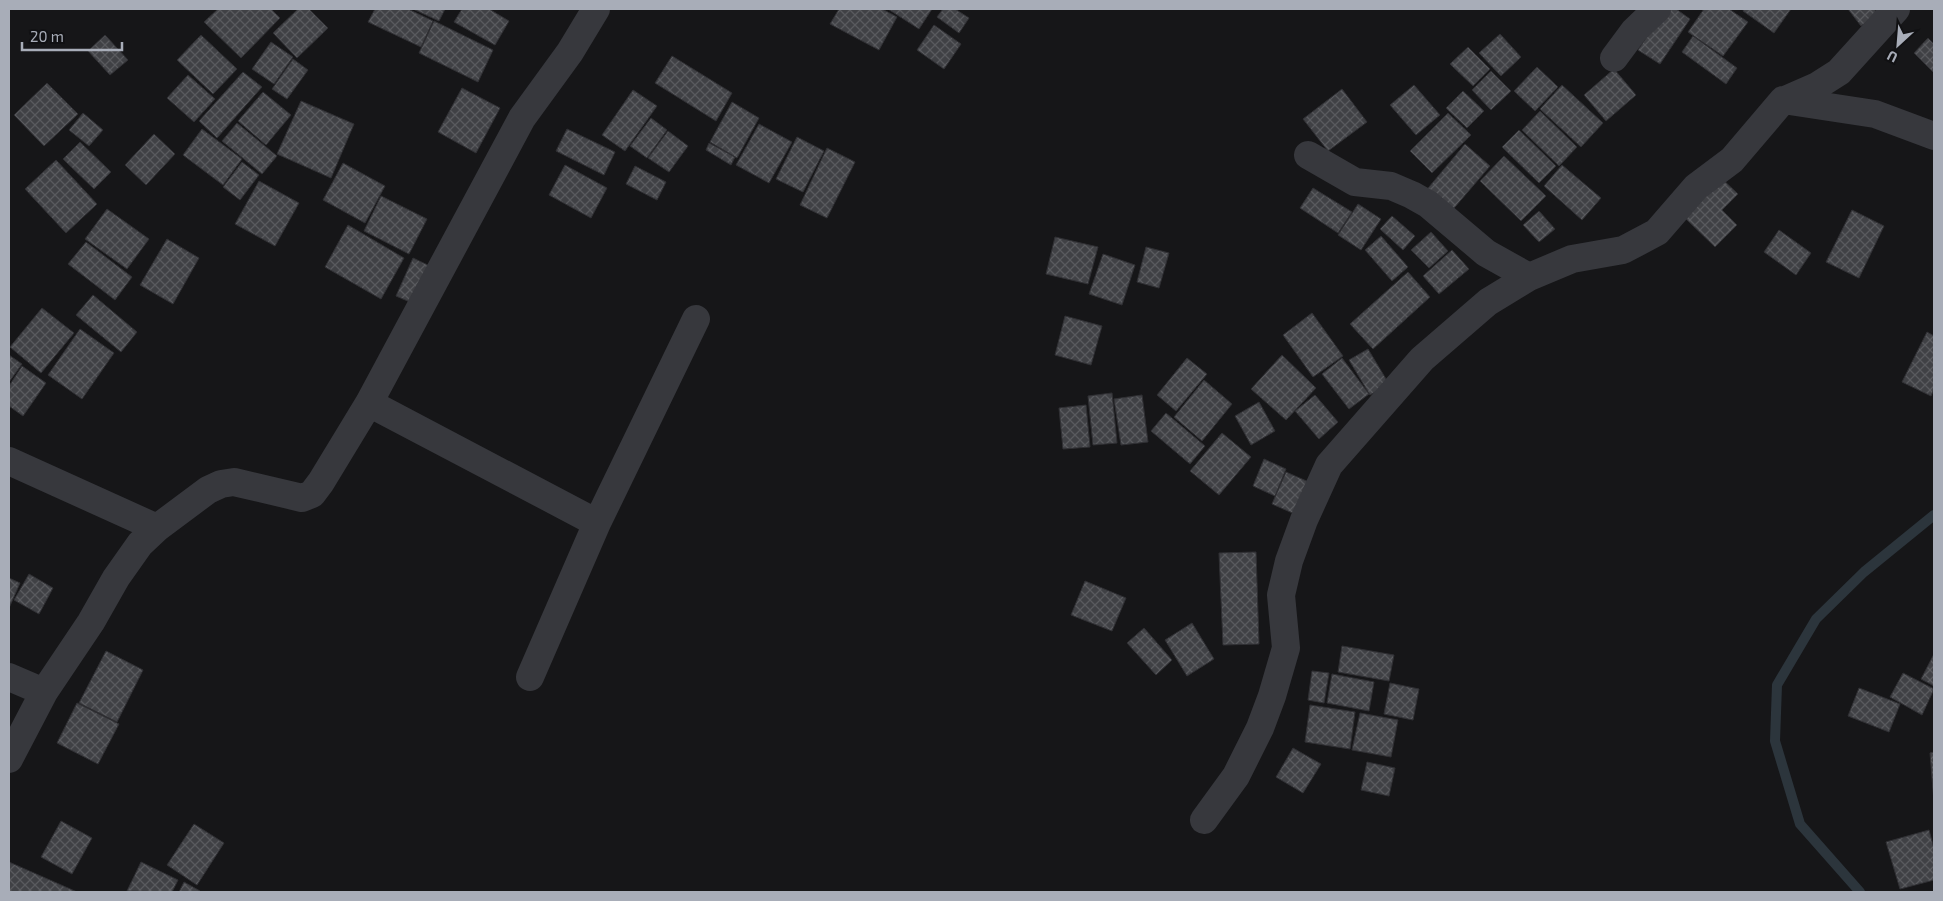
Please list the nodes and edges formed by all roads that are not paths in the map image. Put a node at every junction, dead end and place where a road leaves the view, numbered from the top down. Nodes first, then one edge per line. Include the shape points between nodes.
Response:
1 (596, 9) edge
2 (1657, 9) edge
3 (1896, 9) edge
4 (1614, 58) dead end
5 (1783, 100) junction
6 (1934, 136) edge
7 (1308, 155) dead end
8 (1529, 277) junction
9 (696, 319) dead end
10 (369, 403) junction
11 (9, 462) edge
12 (597, 523) junction
13 (158, 528) junction
14 (9, 676) edge
15 (530, 677) dead end
16 (44, 692) junction
17 (9, 759) edge
18 (1204, 820) dead end

1 - 10 street via 570,52 522,118
2 - 4 street via 1634,31
3 - 5 street via 1839,72 1817,86
5 - 6 street via 1875,114
5 - 8 street via 1732,160 1696,187 1657,232 1622,250 1572,259
7 - 8 street via 1355,182 1391,186 1412,195 1428,204 1486,253
8 - 18 street via 1488,302 1422,359 1330,464 1289,561 1281,595 1286,648 1272,696 1236,776
9 - 12 street
10 - 12 street
10 - 13 street via 312,494 302,498 234,482 222,484 208,490
11 - 13 street
12 - 15 street
13 - 16 street via 140,544 116,578
14 - 16 street
16 - 17 street

